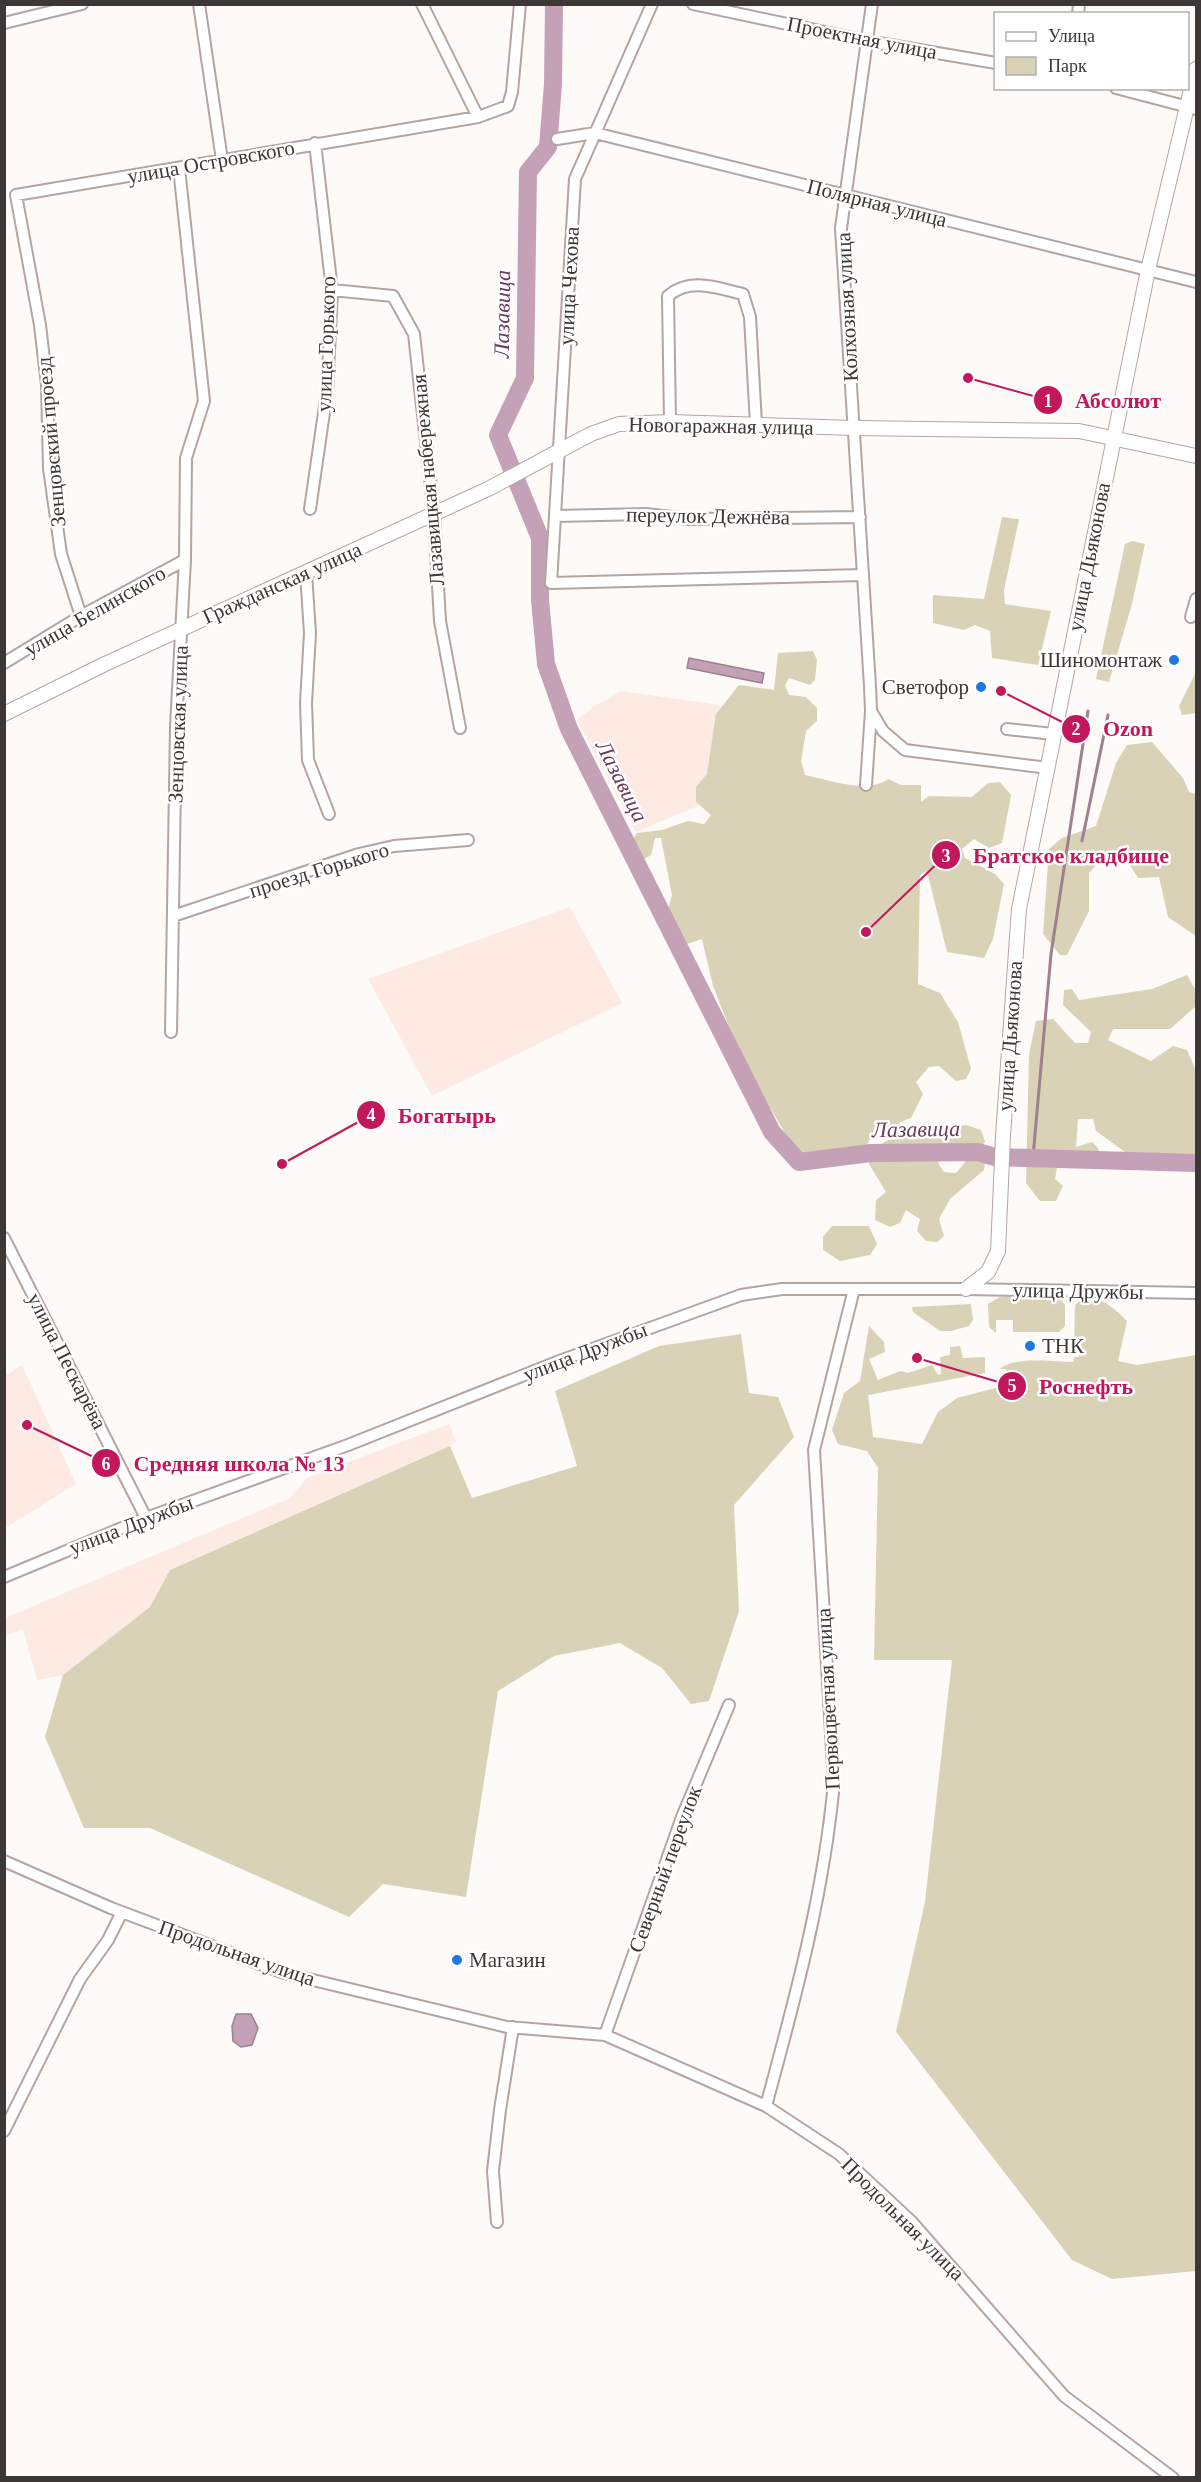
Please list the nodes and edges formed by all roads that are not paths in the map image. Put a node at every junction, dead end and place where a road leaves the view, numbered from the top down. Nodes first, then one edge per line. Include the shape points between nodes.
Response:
1 (82, 4) edge
2 (199, 4) edge
3 (422, 4) edge
4 (520, 4) edge
5 (652, 4) edge
6 (693, 4) edge
7 (872, 4) edge
8 (4, 23) edge
9 (867, 41) junction
10 (994, 63) edge
11 (1197, 69) edge
12 (1124, 90) edge
13 (1193, 108) edge
14 (478, 117) junction
15 (595, 134) junction
16 (557, 139) dead end
17 (315, 143) junction
18 (222, 160) junction
19 (179, 168) junction
20 (846, 195) junction
21 (29, 267) joint
22 (1148, 270) junction
23 (1197, 282) edge
24 (332, 290) junction
25 (670, 422) junction
26 (756, 424) junction
27 (854, 428) junction
28 (1113, 436) junction
29 (559, 450) junction
30 (1197, 456) edge
31 (310, 509) dead end
32 (434, 514) junction
33 (555, 516) junction
34 (860, 517) junction
35 (186, 560) junction
36 (306, 573) junction
37 (863, 575) junction
38 (1197, 599) edge
39 (81, 616) junction
40 (1191, 617) dead end
41 (182, 628) junction
42 (4, 663) edge
43 (871, 711) junction
44 (4, 714) edge
45 (460, 728) dead end
46 (1007, 729) dead end
47 (1054, 734) junction
48 (1048, 768) junction
49 (866, 785) dead end
50 (329, 814) dead end
51 (468, 840) dead end
52 (173, 916) junction
53 (171, 1032) dead end
54 (4, 1238) edge
55 (854, 1289) junction
56 (966, 1289) junction
57 (1197, 1293) edge
58 (146, 1518) junction
59 (4, 1577) edge
60 (729, 1705) dead end
61 (4, 1861) edge
62 (122, 1912) junction
63 (513, 2027) junction
64 (604, 2035) junction
65 (766, 2106) junction
66 (4, 2131) edge
67 (497, 2222) dead end
68 (1173, 2478) edge

1 - 8 street
2 - 18 street
3 - 14 street
4 - 14 street via 508,106
5 - 15 street, улица Чехова
6 - 9 street, Проектная улица
7 - 9 street, Колхозная улица
9 - 10 street, Проектная улица
9 - 20 street, Колхозная улица
11 - 13 main road, улица Дьяконова
12 - 13 street
13 - 22 main road, улица Дьяконова
14 - 17 street, улица Островского
15 - 16 street, Полярная улица
15 - 20 street, Полярная улица
15 - 29 street, улица Чехова via 575,179
17 - 18 street, улица Островского
17 - 24 street, улица Горького
18 - 19 street, улица Островского
19 - 21 street, улица Островского via 16,195
19 - 35 street, Зенцовская улица via 204,401 186,458
20 - 22 street, Полярная улица
20 - 27 street, Колхозная улица via 841,228
21 - 39 street, Зенцовский проезд via 47,385 49,468 61,554
22 - 23 street, Полярная улица
22 - 28 main road, улица Дьяконова
24 - 31 street, улица Горького via 327,392
24 - 32 street, Лазавицкая набережная via 393,296 414,334
25 - 26 main road, Новогаражная улица
25 - 26 street via 668,296 678,287 704,284 742,294 750,317
25 - 29 main road, Новогаражная улица via 619,424
26 - 27 main road, Новогаражная улица
27 - 28 main road, Новогаражная улица via 1079,431
27 - 34 street, Колхозная улица
28 - 30 main road, Новогаражная улица
28 - 47 main road, улица Дьяконова
29 - 32 main road, Гражданская улица
29 - 33 street, улица Чехова
32 - 36 main road, Гражданская улица
32 - 45 street, Лазавицкая набережная via 440,621
33 - 34 street, переулок Дежнёва
33 - 37 street, улица Чехова via 551,583
34 - 37 street, Колхозная улица
35 - 39 street, улица Белинского
35 - 41 street, Зенцовская улица
36 - 41 main road, Гражданская улица
36 - 50 street via 310,633 308,760
37 - 43 street, Колхозная улица
38 - 40 street
39 - 42 street, улица Белинского
41 - 44 main road, Гражданская улица
41 - 52 street, Зенцовская улица
43 - 48 street via 883,731 905,750
43 - 49 street, Колхозная улица
46 - 47 street
47 - 48 main road, улица Дьяконова
48 - 56 main road, улица Дьяконова via 1018,909 998,1251 988,1272
51 - 52 street, проезд Горького via 394,846 359,854
52 - 53 street, Зенцовская улица
54 - 58 street, улица Пескарёва
55 - 56 street, улица Дружбы
55 - 58 street, улица Дружбы via 782,1289 741,1295
55 - 65 street, Первоцветная улица via 814,1450 834,1782 830,1827 804,1967
56 - 57 street, улица Дружбы
58 - 59 street, улица Дружбы
60 - 64 street, Северный переулок via 682,1817
61 - 62 street, Продольная улица
62 - 63 street, Продольная улица via 284,1973
62 - 66 street via 108,1940 80,1979
63 - 64 street, Продольная улица
63 - 67 street via 493,2171
64 - 65 street, Продольная улица
65 - 68 street, Продольная улица via 839,2154 912,2222 1064,2396

